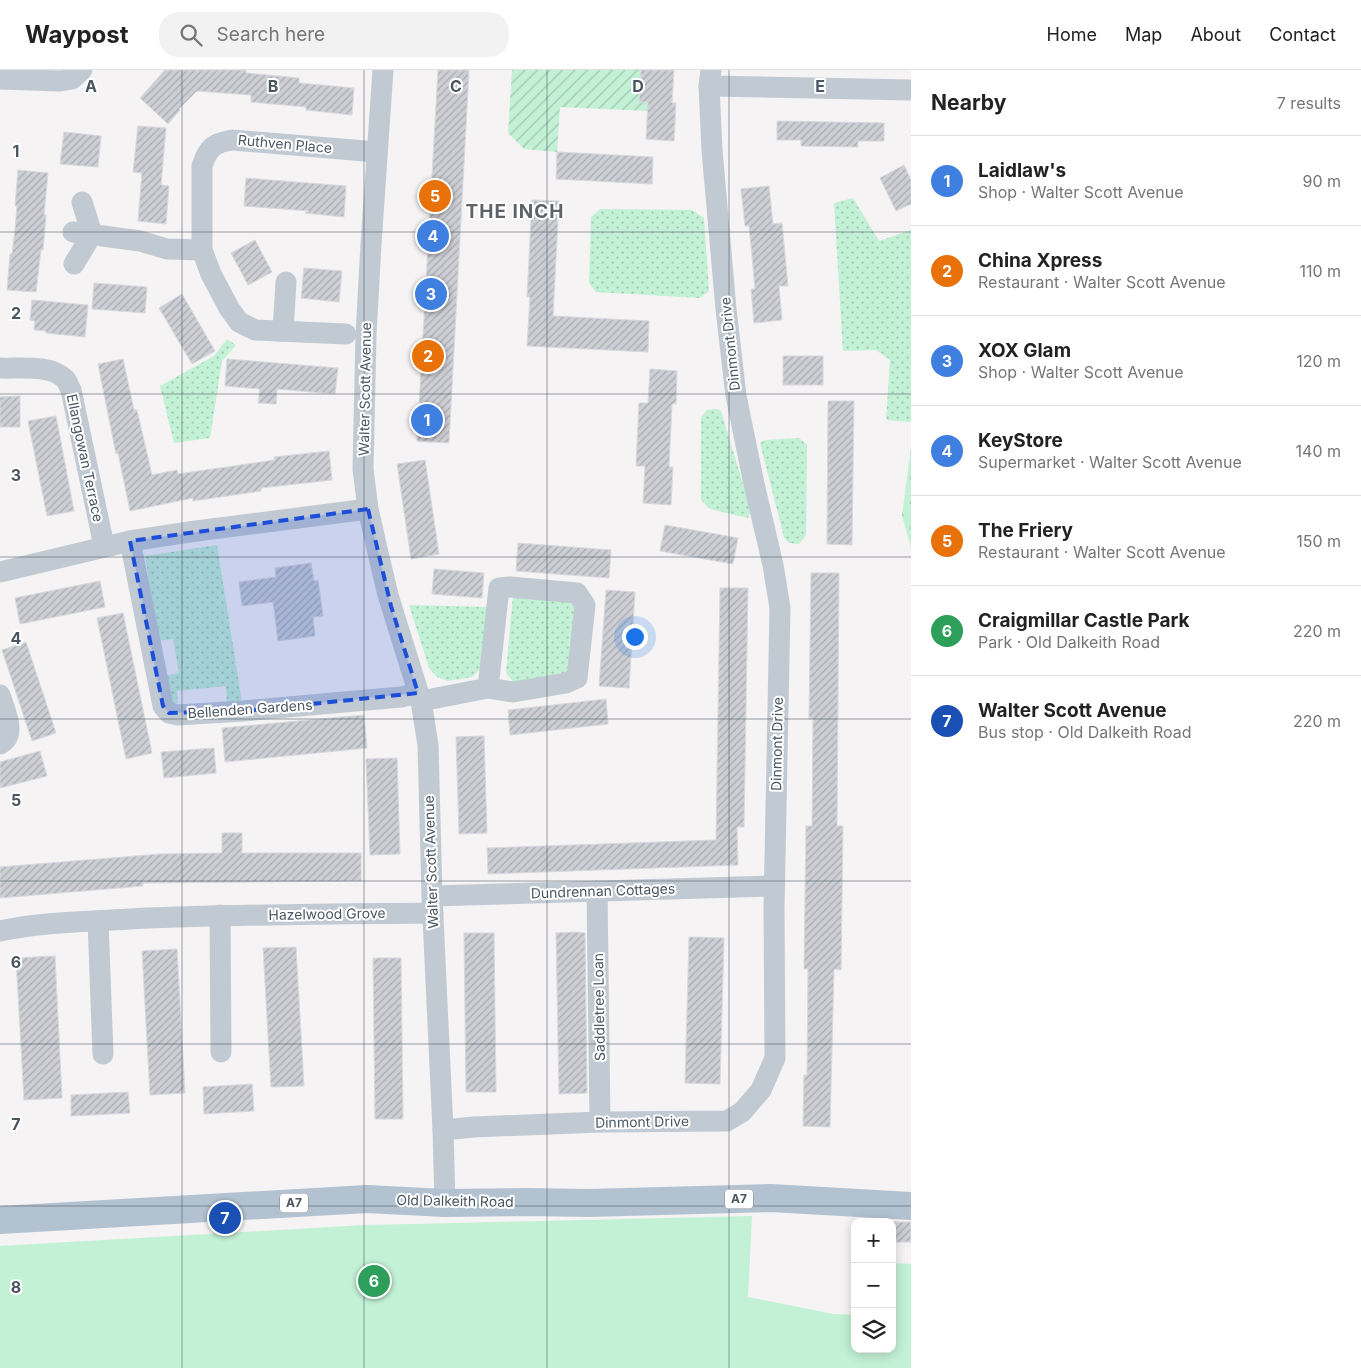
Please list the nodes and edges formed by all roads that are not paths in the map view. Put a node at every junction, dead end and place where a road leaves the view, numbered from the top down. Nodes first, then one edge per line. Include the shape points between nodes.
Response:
1 (82, 70) edge
2 (383, 70) edge
3 (710, 78) edge
4 (0, 79) edge
5 (911, 90) edge
6 (377, 152) junction
7 (82, 202) dead end
8 (83, 233) junction
9 (202, 250) junction
10 (74, 264) dead end
11 (286, 282) dead end
12 (283, 331) junction
13 (346, 334) dead end
14 (0, 368) edge
15 (368, 509) junction
16 (130, 541) junction
17 (104, 546) junction
18 (0, 572) edge
19 (488, 688) junction
20 (0, 695) edge
21 (419, 697) junction
22 (0, 744) edge
23 (774, 886) junction
24 (597, 891) junction
25 (432, 905) junction
26 (220, 915) junction
27 (98, 921) junction
28 (0, 931) edge
29 (221, 1052) dead end
30 (103, 1054) dead end
31 (600, 1122) junction
32 (443, 1130) junction
33 (445, 1203) junction
34 (911, 1206) edge
35 (0, 1220) edge

1 - 4 street via 72,79
2 - 6 street, Walter Scott Avenue
3 - 5 street
3 - 23 street, Dinmont Drive via 715,189 736,396 780,608
6 - 9 street, Ruthven Place via 221,141 205,155 202,166
6 - 15 street, Walter Scott Avenue via 363,427 363,470
7 - 8 street
8 - 9 street via 140,241 167,249
8 - 10 street
9 - 12 street, Ruthven Place via 210,274 239,322 255,330
11 - 12 street
12 - 13 street, Ruthven Place
14 - 17 street, Ellangowan Terrace via 54,372 65,380 71,390
15 - 16 street
15 - 21 street, Walter Scott Avenue via 388,596
16 - 17 street
16 - 21 street, Bellenden Gardens via 164,706 169,713 243,711
17 - 18 street
19 - 19 street via 514,692 566,683 576,678 585,605 577,593 499,588
19 - 21 street
20 - 22 street via 9,726 8,736
21 - 25 street, Walter Scott Avenue via 428,745
23 - 24 street, Dundrennan Cottages
23 - 31 street, Dinmont Drive via 775,1058 761,1090 742,1112 727,1121
24 - 25 street, Dundrennan Cottages
24 - 31 street, Saddletree Loan
25 - 26 street, Hazelwood Grove
25 - 32 street, Walter Scott Avenue
26 - 27 street, Hazelwood Grove
26 - 29 street
27 - 28 street, Hazelwood Grove via 33,925
27 - 30 street
31 - 32 street, Dinmont Drive
32 - 33 street, Walter Scott Avenue
33 - 34 main road, Old Dalkeith Road / A7 via 770,1198
33 - 35 main road, Old Dalkeith Road / A7 via 368,1199

